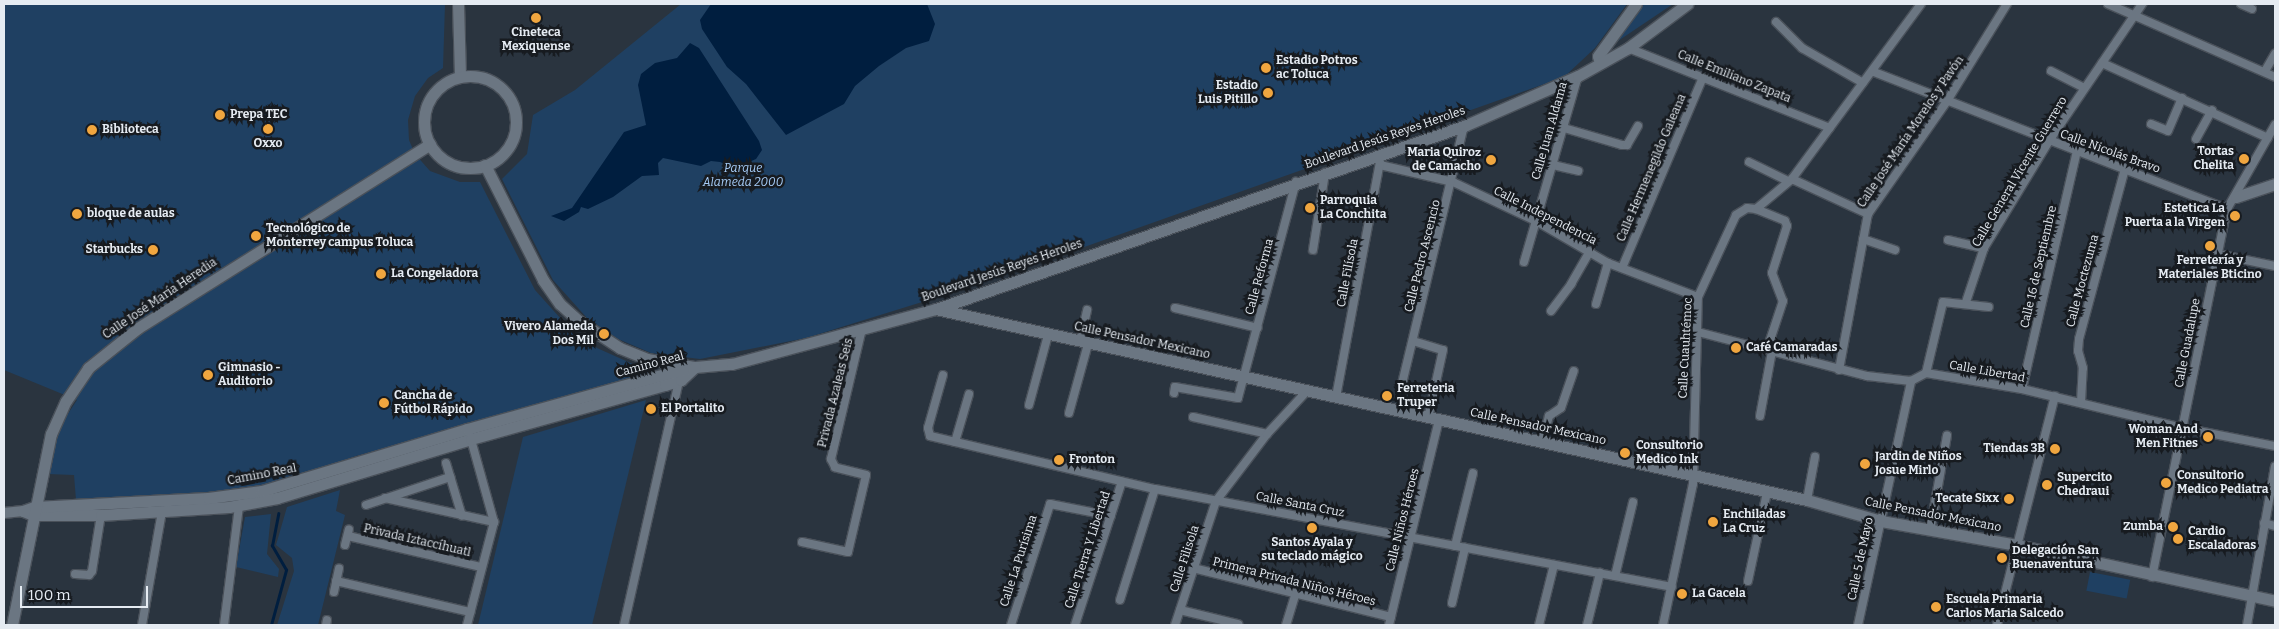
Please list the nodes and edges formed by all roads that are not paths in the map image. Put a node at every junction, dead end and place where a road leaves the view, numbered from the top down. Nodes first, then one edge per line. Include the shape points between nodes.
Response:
1 (458, 4) edge
2 (1636, 4) edge
3 (1687, 4) edge
4 (1921, 4) edge
5 (2007, 4) edge
6 (2108, 4) edge
7 (2142, 4) edge
8 (2241, 4) edge
9 (2252, 9) dead end
10 (2134, 15) junction
11 (1776, 22) dead end
12 (1628, 48) junction
13 (2275, 54) edge
14 (1600, 63) junction
15 (2102, 63) junction
16 (2051, 71) dead end
17 (1874, 72) junction
18 (2265, 72) junction
19 (1578, 76) junction
20 (460, 77) junction
21 (1704, 77) junction
22 (2275, 77) edge
23 (1863, 83) junction
24 (2084, 88) junction
25 (2182, 98) junction
26 (1947, 101) junction
27 (2212, 110) junction
28 (2151, 124) dead end
29 (2275, 125) edge
30 (1464, 126) junction
31 (1638, 126) dead end
32 (1564, 128) junction
33 (1830, 128) junction
34 (2268, 138) junction
35 (2196, 140) dead end
36 (2049, 142) junction
37 (430, 144) junction
38 (2077, 150) junction
39 (1382, 153) junction
40 (1748, 162) dead end
41 (485, 165) junction
42 (1380, 165) junction
43 (1552, 165) junction
44 (2125, 168) junction
45 (1578, 170) dead end
46 (1325, 173) junction
47 (1790, 180) junction
48 (1296, 182) junction
49 (1453, 182) junction
50 (2275, 184) edge
51 (2236, 197) junction
52 (1756, 209) junction
53 (2227, 209) junction
54 (1868, 214) junction
55 (1536, 221) junction
56 (1863, 239) junction
57 (1948, 240) dead end
58 (1984, 248) junction
59 (1313, 250) dead end
60 (1590, 250) junction
61 (1895, 250) dead end
62 (2217, 254) junction
63 (1524, 262) dead end
64 (1608, 263) junction
65 (2275, 266) edge
66 (1622, 268) junction
67 (1698, 297) junction
68 (1966, 302) junction
69 (1596, 304) dead end
70 (1989, 307) dead end
71 (1176, 308) dead end
72 (936, 309) junction
73 (1087, 310) dead end
74 (1551, 311) dead end
75 (1258, 328) junction
76 (862, 329) junction
77 (1698, 332) junction
78 (1048, 335) junction
79 (1413, 341) junction
80 (1084, 342) junction
81 (1770, 350) junction
82 (695, 367) junction
83 (1839, 370) junction
84 (1574, 371) dead end
85 (1926, 373) junction
86 (943, 374) dead end
87 (679, 375) junction
88 (1243, 377) junction
89 (1911, 381) junction
90 (2022, 389) junction
91 (1175, 390) dead end
92 (1307, 391) junction
93 (1400, 392) dead end
94 (969, 394) dead end
95 (2055, 396) junction
96 (1336, 397) junction
97 (2081, 402) junction
98 (1029, 405) dead end
99 (1069, 413) dead end
100 (1760, 416) dead end
101 (1193, 417) dead end
102 (1434, 419) junction
103 (2183, 428) junction
104 (469, 434) junction
105 (1267, 434) junction
106 (1947, 436) dead end
107 (955, 442) junction
108 (1542, 442) junction
109 (2275, 446) edge
110 (1815, 457) dead end
111 (446, 463) dead end
112 (2275, 466) edge
113 (1473, 473) dead end
114 (1693, 475) junction
115 (450, 477) junction
116 (1122, 481) junction
117 (1155, 489) junction
118 (1767, 492) junction
119 (385, 498) junction
120 (1807, 500) junction
121 (1216, 501) junction
122 (1632, 502) dead end
123 (209, 503) junction
124 (366, 505) dead end
125 (239, 506) junction
126 (30, 511) junction
127 (162, 511) junction
128 (4, 513) edge
129 (101, 515) junction
130 (462, 516) junction
131 (1111, 516) junction
132 (1881, 521) junction
133 (494, 522) junction
134 (2264, 523) junction
135 (2275, 526) edge
136 (1930, 531) junction
137 (1409, 537) junction
138 (802, 542) dead end
139 (345, 545) dead end
140 (2017, 545) junction
141 (1455, 546) junction
142 (1465, 548) junction
143 (1554, 565) junction
144 (481, 568) junction
145 (1193, 568) junction
146 (339, 569) dead end
147 (75, 574) dead end
148 (1600, 574) junction
149 (1615, 576) junction
150 (2152, 577) junction
151 (336, 581) junction
152 (1748, 581) dead end
153 (1672, 588) junction
154 (334, 592) dead end
155 (1295, 595) junction
156 (2252, 596) junction
157 (1120, 600) dead end
158 (2275, 601) edge
159 (1452, 603) dead end
160 (1180, 610) junction
161 (470, 612) junction
162 (1390, 621) edge
163 (1238, 624) edge
164 (12, 625) edge
165 (142, 625) edge
166 (224, 625) edge
167 (467, 625) edge
168 (624, 625) edge
169 (1011, 625) edge
170 (1075, 625) edge
171 (1175, 625) edge
172 (1286, 625) edge
173 (1539, 625) edge
174 (1587, 625) edge
175 (1663, 625) edge
176 (1858, 625) edge
177 (1997, 625) edge
178 (2247, 625) edge

1 - 20 main road
2 - 14 main road via 1598,56
3 - 12 main road, Boulevard Jesús Reyes Heroles
4 - 17 street, Calle Cuauhtémoc
5 - 26 street, Calle José María Morelos y Pavón
6 - 10 street
7 - 10 street, Calle General Vicente Guerrero
8 - 9 street
10 - 15 street, Calle General Vicente Guerrero
10 - 18 street
11 - 23 street via 1796,43
12 - 14 main road, Boulevard Jesús Reyes Heroles
12 - 21 street, Calle Emiliano Zapata
13 - 18 street
14 - 19 main road, Boulevard Jesús Reyes Heroles
15 - 24 street, Calle General Vicente Guerrero
15 - 25 street
16 - 24 street
17 - 23 street, Calle Cuauhtémoc
17 - 26 street, Calle Nicolás Bravo
18 - 22 street
19 - 30 main road, Boulevard Jesús Reyes Heroles
19 - 32 street, Calle Juan Aldama
20 - 37 main road via 440,86 427,104 424,122
20 - 41 main road via 480,76 496,84 514,107 517,119 512,142 500,156
21 - 33 street, Calle Emiliano Zapata
21 - 66 street, Calle Hermenegildo Galeana
23 - 33 street, Calle Cuauhtémoc
24 - 36 street, Calle General Vicente Guerrero
25 - 27 street
25 - 28 street via 2168,131
26 - 36 street, Calle Nicolás Bravo
26 - 54 street, Calle José María Morelos y Pavón
27 - 34 street
27 - 35 street
29 - 34 street, Calle Guadalupe
30 - 39 main road, Boulevard Jesús Reyes Heroles
30 - 49 street, Calle Pedro Ascencio
31 - 32 street via 1627,145
32 - 43 street, Calle Juan Aldama
33 - 47 street, Calle Cuauhtémoc
34 - 51 street, Calle Guadalupe
36 - 38 street, Calle Nicolás Bravo
36 - 58 street, Calle General Vicente Guerrero
37 - 41 main road via 454,165
37 - 126 main road, Calle José María Heredia via 138,328 88,368 56,420
38 - 44 street, Calle Nicolás Bravo
38 - 90 street, Calle 16 de Septiembre
39 - 42 street, Calle Filísola
39 - 46 main road, Boulevard Jesús Reyes Heroles
40 - 47 street
41 - 82 main road, Boulevard Jesús Reyes Heroles via 543,280 560,304 620,348 656,362
42 - 49 street, Calle Independencia
42 - 96 street, Calle Filísola
43 - 45 street
43 - 55 street, Calle Juan Aldama
44 - 53 street, Calle Nicolás Bravo
44 - 97 street, Calle Moctezuma via 2079,340 2078,351 2083,368
46 - 48 main road, Boulevard Jesús Reyes Heroles
46 - 59 street
47 - 52 street, Calle Cuauhtémoc
47 - 54 street
48 - 72 main road, Boulevard Jesús Reyes Heroles
48 - 75 street, Calle Reforma
49 - 55 street, Calle Independencia
49 - 79 street, Calle Pedro Ascencio
50 - 51 main road
51 - 53 street, Calle Guadalupe
52 - 67 street, Calle Cuauhtémoc via 1747,208 1736,215
52 - 81 street via 1785,222 1787,226 1772,273 1783,301
53 - 62 street, Calle Guadalupe
54 - 56 street, Calle José María Morelos y Pavón
55 - 60 street, Calle Independencia
55 - 63 street, Calle Juan Aldama
56 - 61 street
56 - 83 street, Calle José María Morelos y Pavón
57 - 58 street
58 - 68 street, Calle General Vicente Guerrero
60 - 64 street, Calle Independencia
60 - 74 street
62 - 65 street
62 - 103 street, Calle Guadalupe
64 - 66 street, Calle Independencia
64 - 69 street
66 - 67 street, Calle Independencia
67 - 77 street, Calle Cuauhtémoc
68 - 70 street
68 - 85 street via 1946,300 1942,305
71 - 75 street
72 - 76 main road, Boulevard Jesús Reyes Heroles
72 - 78 main road, Calle Pensador Mexicano
73 - 80 street
75 - 88 street, Calle Reforma
76 - 82 main road, Boulevard Jesús Reyes Heroles via 732,364
76 - 138 street, Privada Azaleas Seis via 831,459 835,467 866,475 848,552
77 - 81 street
77 - 114 street, Calle Cuauhtémoc
78 - 80 main road, Calle Pensador Mexicano
78 - 98 street
79 - 93 street, Calle Pedro Ascencio
79 - 102 street, Calle Niños Héroes via 1443,350
80 - 88 main road, Calle Pensador Mexicano
80 - 99 street
81 - 83 street
81 - 100 street
82 - 87 main road, Camino Real
83 - 89 street
84 - 108 street via 1561,408 1549,416
85 - 89 street
85 - 90 street, Calle Libertad
86 - 107 street, Calle Santa Cruz via 927,433
87 - 104 main road, Camino Real
87 - 168 street
88 - 91 street, Calle Reforma via 1238,398
88 - 92 main road, Calle Pensador Mexicano
89 - 132 street, Calle 5 de Mayo
90 - 95 street, Calle Libertad
92 - 96 main road, Calle Pensador Mexicano
92 - 105 street, Calle Filisola
94 - 107 street
95 - 97 street, Calle Libertad
95 - 140 street
96 - 102 main road, Calle Pensador Mexicano
97 - 103 street, Calle Libertad
101 - 105 street
102 - 108 main road, Calle Pensador Mexicano
102 - 137 street, Calle Niños Héroes
103 - 109 street, Calle Libertad
103 - 150 street, Calle Guadalupe
104 - 123 main road, Camino Real via 302,482
104 - 125 main road, Camino Real via 302,492
104 - 133 street
105 - 121 street, Calle Filisola
106 - 136 street
107 - 116 street, Calle Santa Cruz
108 - 114 main road, Calle Pensador Mexicano
110 - 120 street
111 - 115 street
112 - 134 street
113 - 141 street
114 - 118 main road, Calle Pensador Mexicano
114 - 153 street, Calle Cuauhtémoc
115 - 119 street
115 - 130 street
116 - 117 street, Calle Santa Cruz
116 - 131 street, Calle Tierra Y Libertad
117 - 121 street, Calle Santa Cruz
117 - 157 street
118 - 120 main road, Calle Pensador Mexicano
118 - 152 street
119 - 124 street
119 - 130 street
120 - 132 main road, Calle Pensador Mexicano
121 - 137 street, Calle Santa Cruz
121 - 145 street, Calle Filisola
122 - 149 street
123 - 125 main road, Camino Real
123 - 126 main road, Camino Real
123 - 127 main road, Camino Real
125 - 166 street
126 - 128 street, Camino Real
126 - 129 main road, Camino Real
126 - 164 main road, Calle José María Heredia
127 - 129 main road, Camino Real
127 - 165 street
129 - 147 street via 92,571
130 - 133 street
131 - 169 street, Calle La Purísima via 1050,504
131 - 170 street, Calle Tierra Y Libertad
132 - 136 main road, Calle Pensador Mexicano
132 - 176 street, Calle 5 de Mayo
133 - 144 street
134 - 135 street
134 - 156 street
136 - 140 main road, Calle Pensador Mexicano
137 - 141 street, Calle Santa Cruz
137 - 162 street, Calle Niños Héroes
139 - 144 street, Privada Iztaccíhuatl via 348,532
140 - 150 main road, Calle Pensador Mexicano
140 - 177 street
141 - 142 street, Calle Santa Cruz
142 - 143 street, Calle Santa Cruz
142 - 159 street
143 - 148 street, Calle Santa Cruz
143 - 173 street
144 - 161 street
145 - 155 street, Primera Privada Niños Héroes
145 - 160 street, Calle Filisola
146 - 151 street
148 - 149 street, Calle Santa Cruz
148 - 174 street
149 - 153 street, Calle Santa Cruz
150 - 156 main road, Calle Pensador Mexicano
151 - 154 street
151 - 161 street
153 - 175 street, Calle Cuauhtémoc
155 - 162 street, Primera Privada Niños Héroes
155 - 172 street
156 - 158 main road, Calle Pensador Mexicano
156 - 178 street
160 - 163 street
160 - 171 street, Calle Filisola
161 - 167 street

